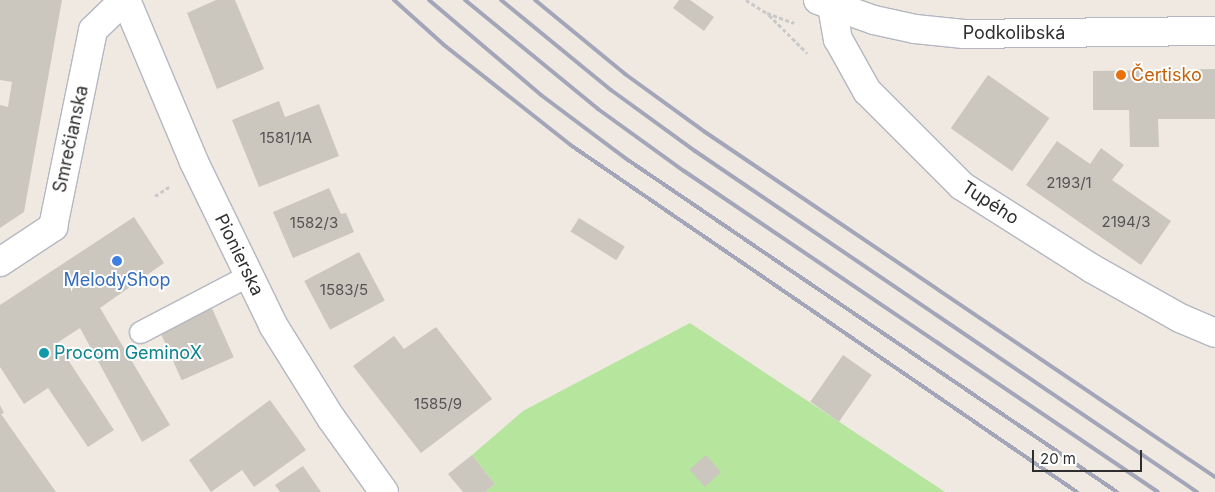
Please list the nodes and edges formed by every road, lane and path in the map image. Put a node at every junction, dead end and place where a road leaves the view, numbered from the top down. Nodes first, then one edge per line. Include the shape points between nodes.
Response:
1 (125, 0) edge
2 (825, 3) edge
3 (1215, 31) edge
4 (166, 189) dead end
5 (155, 196) dead end
6 (0, 262) edge
7 (249, 275) junction
8 (140, 332) dead end
9 (1215, 333) edge
10 (384, 492) edge

1 - 6 street, Smrečianska via 93,30 53,227
1 - 7 street, Pionierska via 194,162
2 - 3 street, Podkolibská via 915,29 964,34
2 - 9 street, Tupého via 838,39 867,91 962,186 1091,268 1180,318
4 - 5 path
7 - 8 lane
7 - 10 street, Pionierska via 301,372

